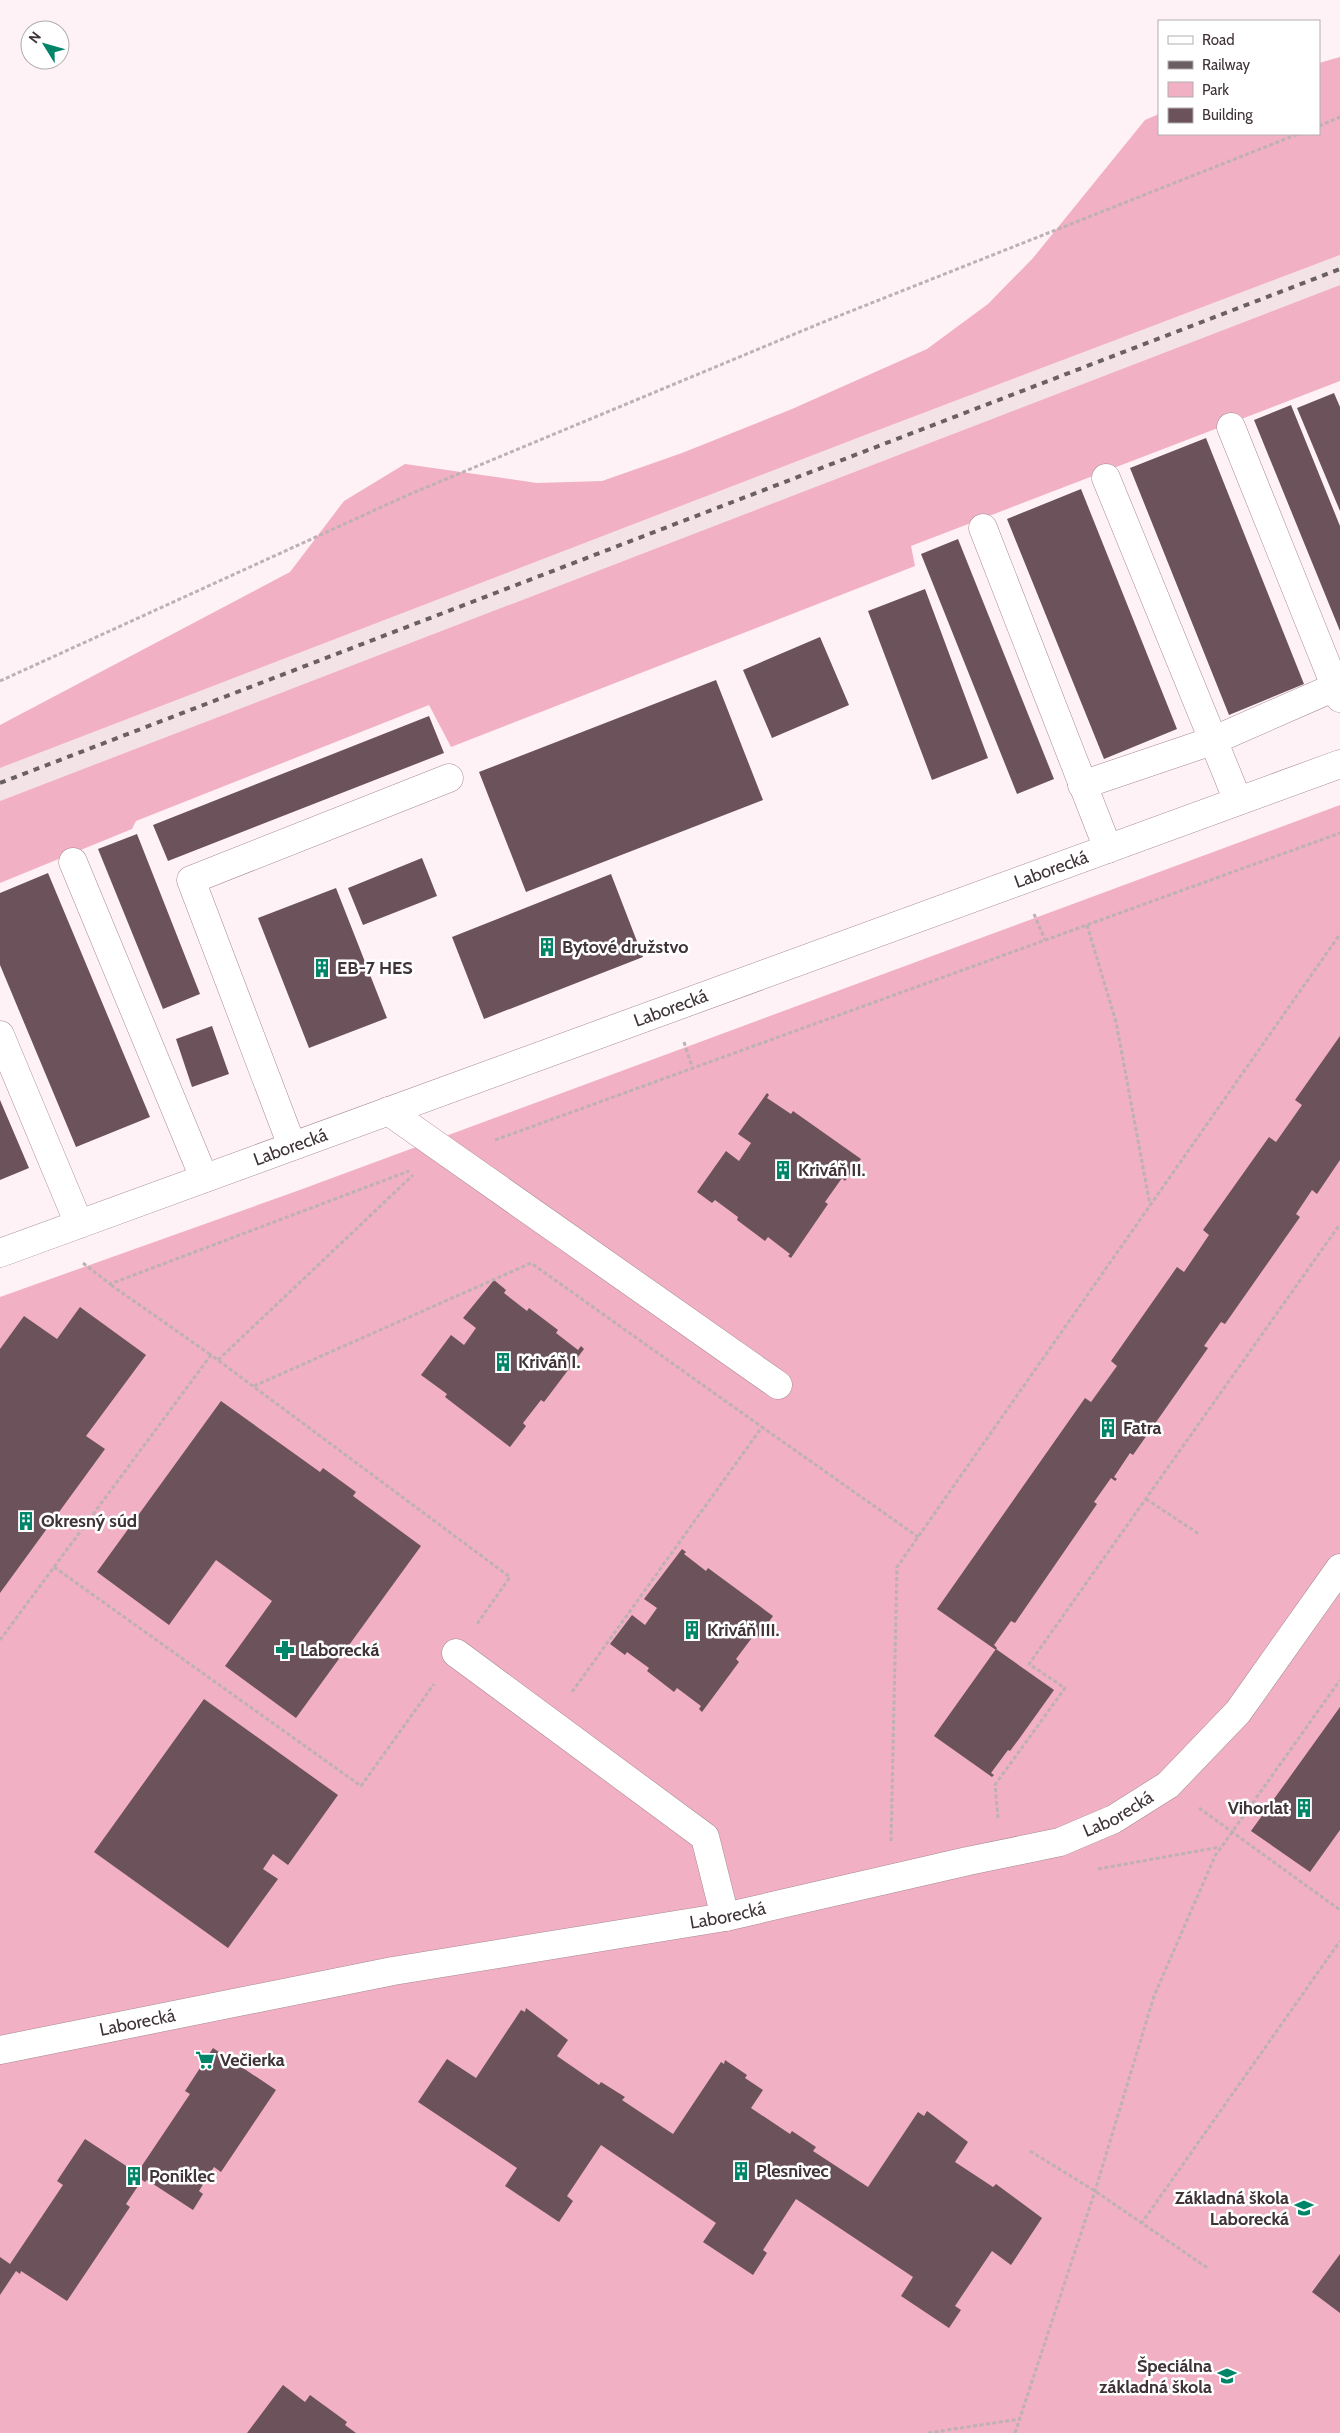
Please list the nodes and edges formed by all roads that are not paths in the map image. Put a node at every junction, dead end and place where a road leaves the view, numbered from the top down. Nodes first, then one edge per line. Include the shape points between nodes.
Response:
1 (1230, 426) dead end
2 (1106, 478) dead end
3 (983, 528) dead end
4 (1338, 693) edge
5 (1212, 740) junction
6 (1340, 764) edge
7 (449, 778) dead end
8 (1082, 785) junction
9 (1238, 801) junction
10 (1108, 850) junction
11 (73, 862) dead end
12 (0, 1035) edge
13 (388, 1111) junction
14 (292, 1146) junction
15 (204, 1178) junction
16 (79, 1224) junction
17 (0, 1253) edge
18 (778, 1385) dead end
19 (1340, 1568) edge
20 (456, 1652) road end
21 (725, 1917) junction
22 (0, 2050) edge

1 - 4 street
2 - 5 street
3 - 8 street
4 - 5 street
5 - 8 street
5 - 9 street
6 - 9 street, Laborecká
7 - 14 street via 191,880
8 - 10 street
9 - 10 street, Laborecká
10 - 13 street, Laborecká
11 - 15 street
12 - 16 street
13 - 14 street, Laborecká
13 - 18 street
14 - 15 street, Laborecká
15 - 16 street, Laborecká
16 - 17 street, Laborecká
19 - 21 street, Laborecká via 1238,1712 1168,1785 1114,1819 1060,1842
20 - 21 street via 705,1837
21 - 22 street, Laborecká via 393,1971

